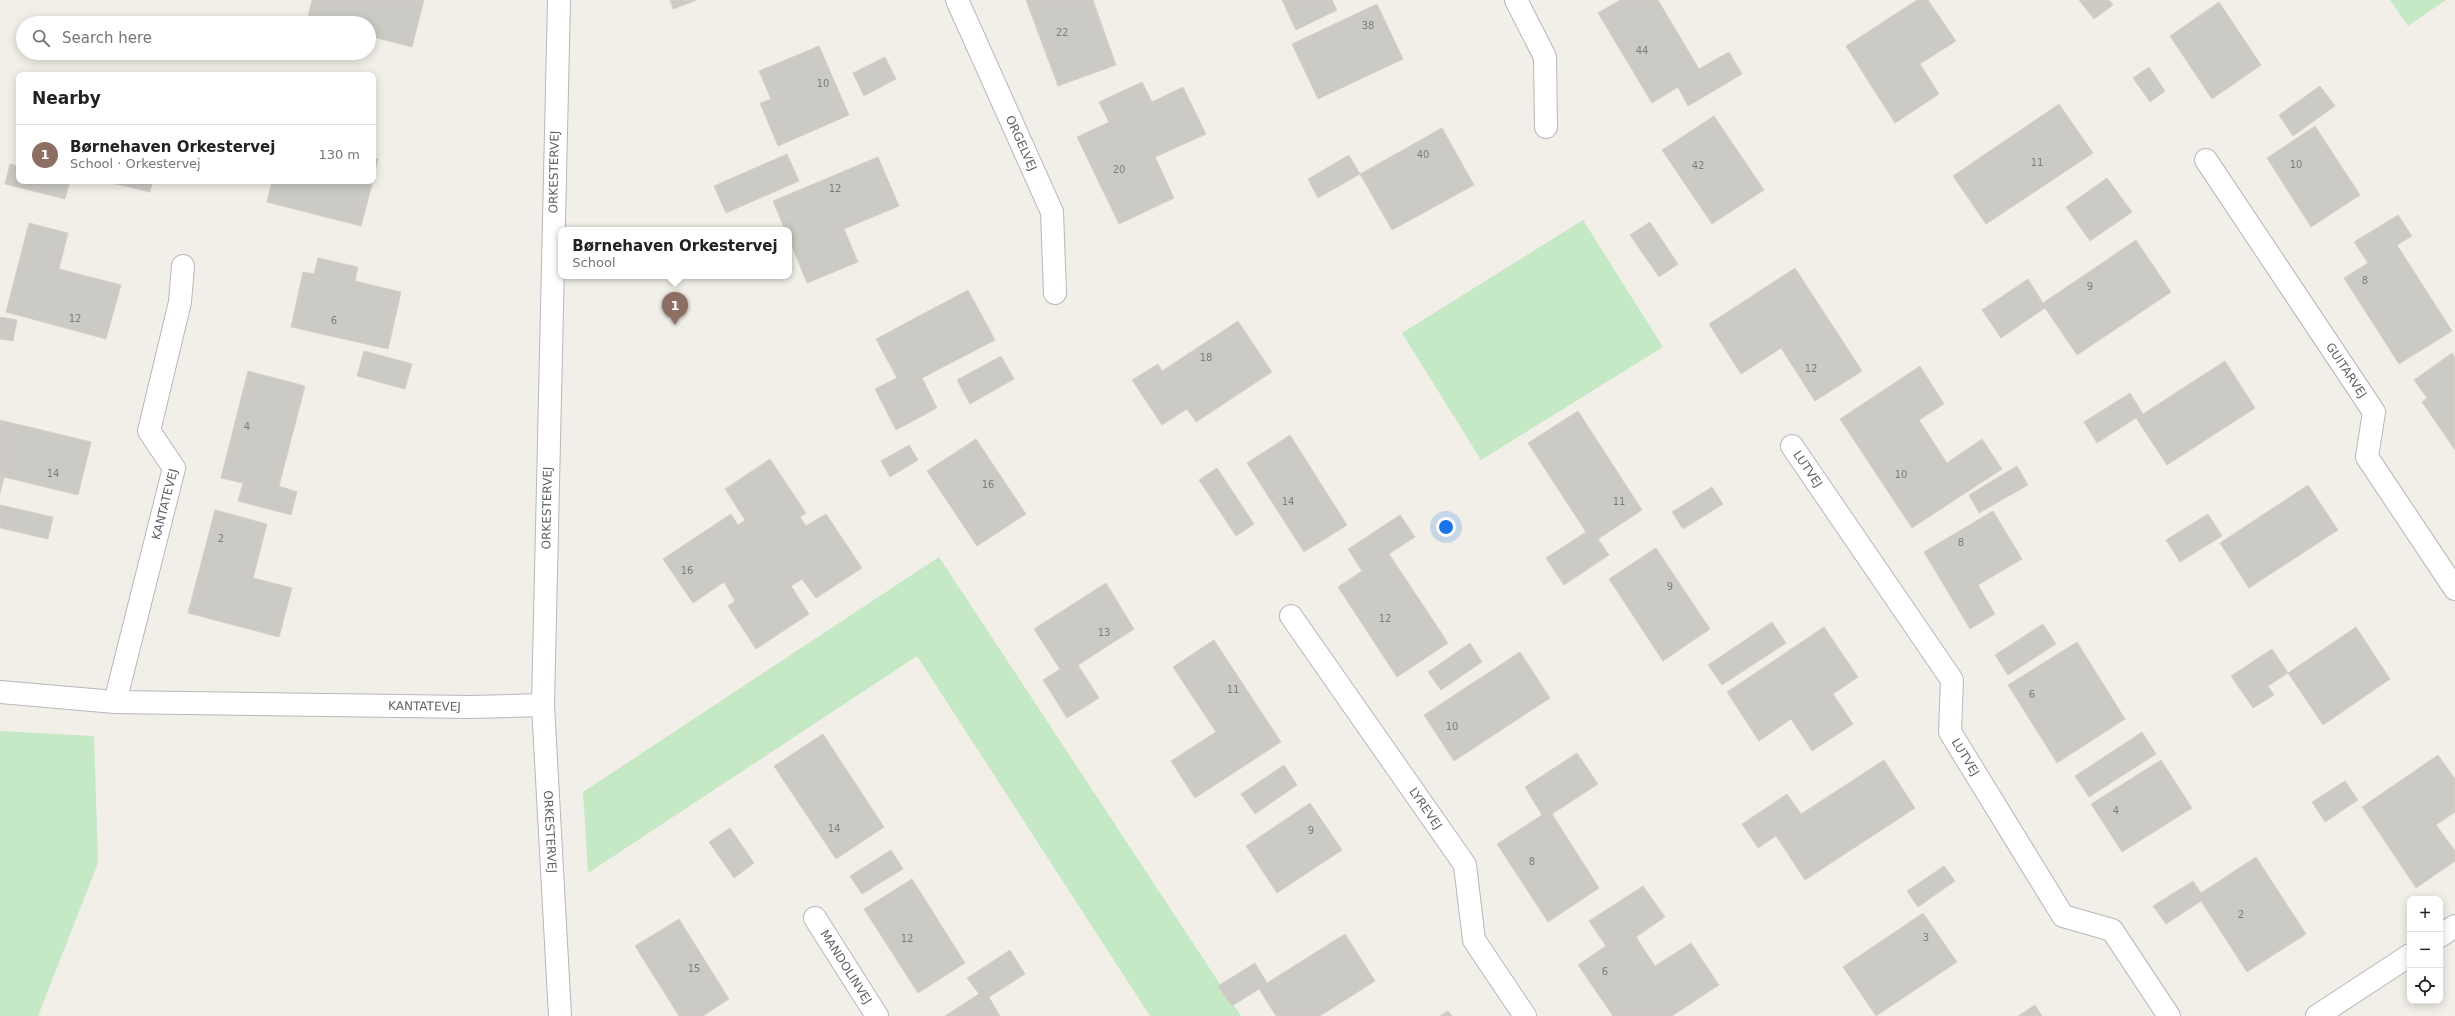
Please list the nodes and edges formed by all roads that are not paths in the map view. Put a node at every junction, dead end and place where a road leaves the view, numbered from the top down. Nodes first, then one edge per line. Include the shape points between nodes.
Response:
1 (559, 0) edge
2 (957, 0) edge
3 (1516, 0) edge
4 (1546, 127) dead end
5 (2206, 160) dead end
6 (183, 266) dead end
7 (1055, 293) dead end
8 (1792, 446) dead end
9 (2455, 589) edge
10 (1290, 616) dead end
11 (0, 692) edge
12 (115, 702) junction
13 (543, 705) junction
14 (815, 918) dead end
15 (2455, 926) edge
16 (2443, 934) edge
17 (2407, 957) edge
18 (560, 1016) edge
19 (877, 1016) edge
20 (1525, 1016) edge
21 (2169, 1016) edge
22 (2317, 1016) edge

1 - 13 street, ORKESTERVEJ
2 - 7 street, ORGELVEJ via 1052,212
3 - 4 street via 1545,58
5 - 9 street, GUITARVEJ via 2374,412 2367,456
6 - 12 street, KANTATEVEJ via 180,302 149,431 174,468
8 - 21 street, LUTVEJ via 1952,680 1950,732 2063,916 2112,930
10 - 20 street, LYREVEJ via 1465,865 1474,940
11 - 12 street, KANTATEVEJ
12 - 13 street, KANTATEVEJ
13 - 18 street, ORKESTERVEJ
14 - 19 street, MANDOLINVEJ
15 - 16 street
17 - 22 street

